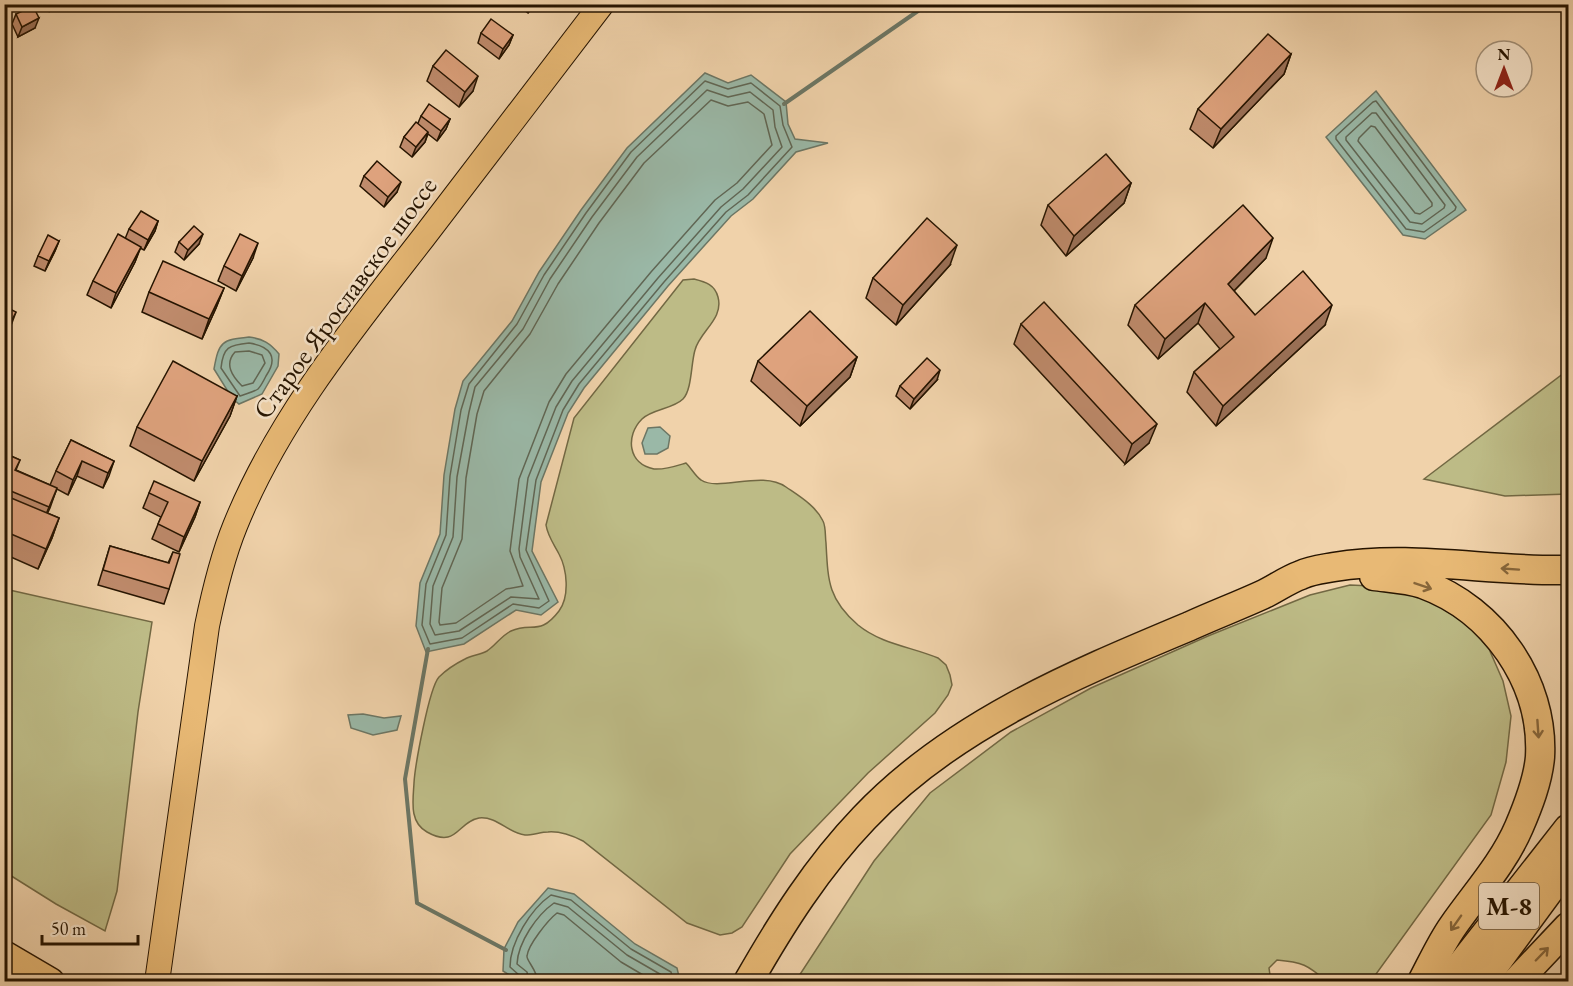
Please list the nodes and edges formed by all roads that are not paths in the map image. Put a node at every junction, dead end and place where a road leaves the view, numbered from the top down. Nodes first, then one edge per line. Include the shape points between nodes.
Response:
1 (602, 4) edge
2 (1569, 570) edge
3 (1263, 595) junction
4 (1569, 829) edge
5 (1569, 865) edge
6 (1569, 927) edge
7 (4, 956) edge
8 (50, 981) edge
9 (157, 981) edge
10 (748, 981) edge
11 (1422, 981) edge
12 (1448, 981) edge
13 (1482, 981) edge
14 (1516, 981) edge

1 - 9 main road, Старое Ярославское шоссе via 342,344 298,408 247,498 224,557 207,626
2 -> 3 highway via 1366,563 1301,574
3 - 10 highway via 1023,701 923,764 840,844 790,913
3 -> 11 highway via 1362,574 1422,584 1458,601 1485,623 1508,647 1522,671 1537,714 1540,758 1532,794 1518,829 1492,874 1452,927
4 - 12 highway, М-8
5 - 13 highway, М-8
14 -> 6 highway
7 - 8 highway

